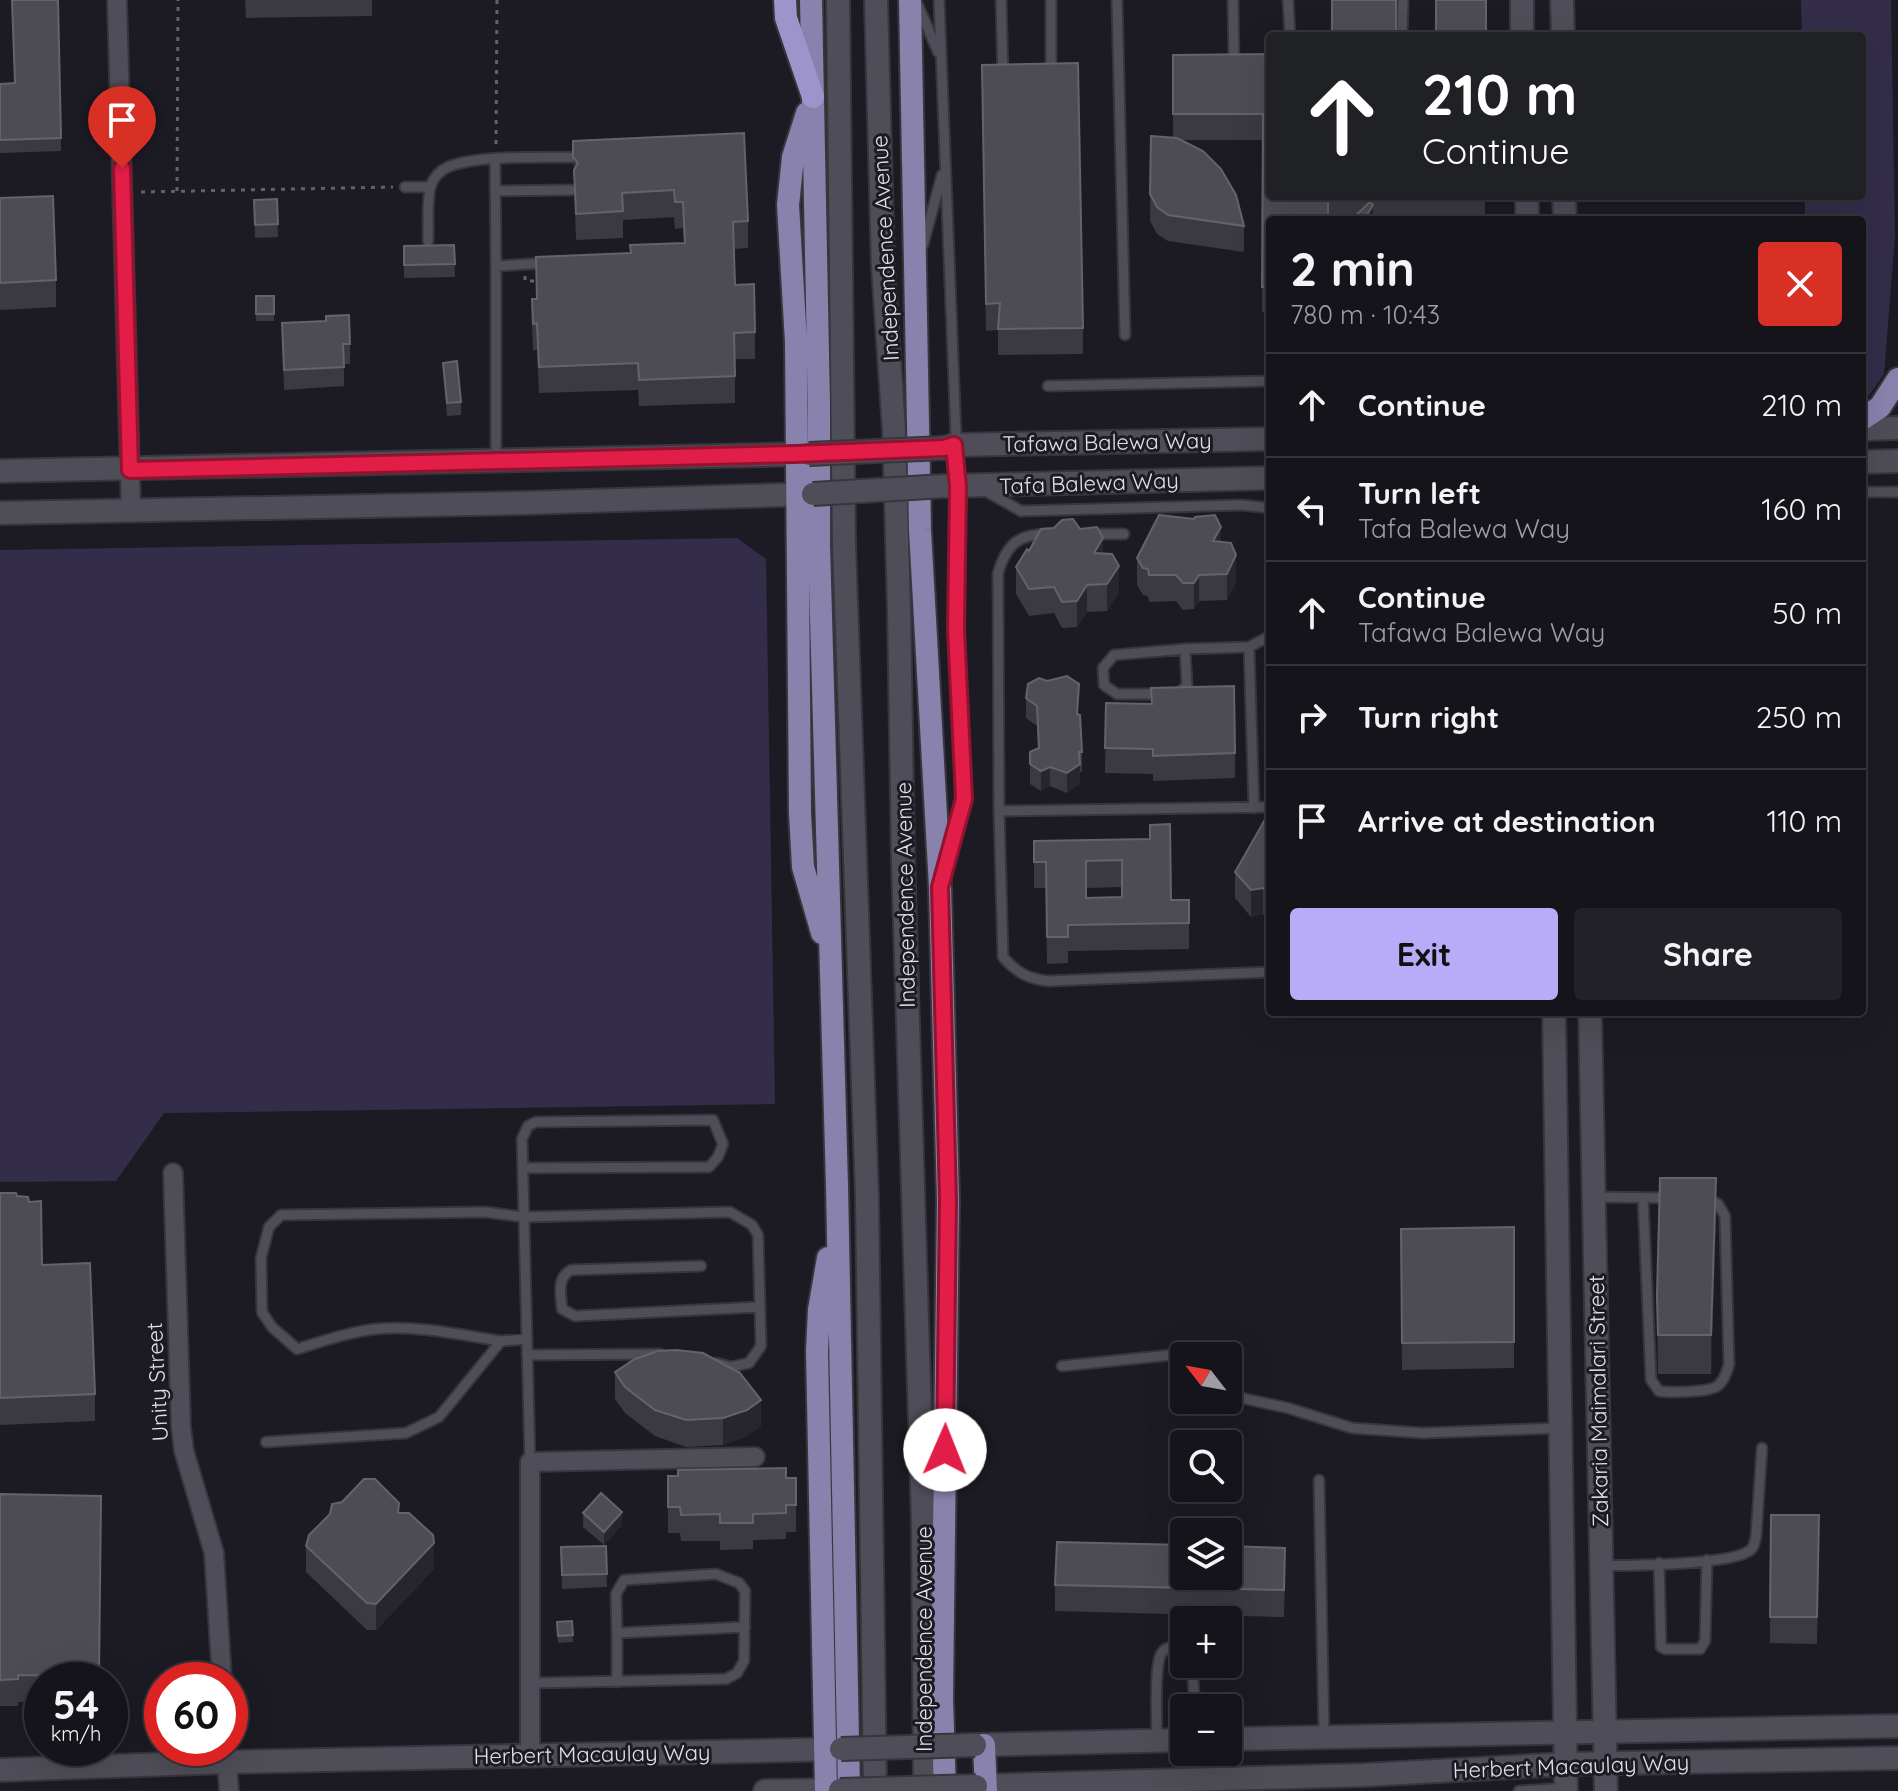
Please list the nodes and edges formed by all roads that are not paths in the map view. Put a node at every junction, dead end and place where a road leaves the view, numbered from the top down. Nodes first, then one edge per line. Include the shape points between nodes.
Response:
1 (117, 0) edge
2 (785, 0) edge
3 (811, 0) edge
4 (838, 0) edge
5 (876, 0) edge
6 (913, 0) edge
7 (939, 0) edge
8 (1001, 0) edge
9 (1051, 0) edge
10 (1117, 0) edge
11 (1233, 0) edge
12 (1288, 0) edge
13 (1403, 0) edge
14 (1522, 0) edge
15 (1562, 0) edge
16 (1290, 32) edge
17 (1402, 32) edge
18 (1522, 32) edge
19 (1563, 32) edge
20 (940, 55) junction
21 (1234, 66) edge
22 (1051, 71) edge
23 (1003, 82) edge
24 (813, 97) junction
25 (601, 157) edge
26 (495, 160) junction
27 (944, 166) junction
28 (405, 187) road end
29 (430, 187) junction
30 (571, 190) edge
31 (495, 191) junction
32 (428, 241) dead end
33 (553, 263) edge
34 (496, 266) junction
35 (915, 272) junction
36 (1125, 335) dead end
37 (1898, 379) edge
38 (1266, 381) edge
39 (1048, 386) dead end
40 (1866, 416) edge
41 (1898, 428) edge
42 (1866, 429) edge
43 (1266, 439) edge
44 (949, 447) junction
45 (802, 454) junction
46 (496, 460) junction
47 (1898, 461) edge
48 (1866, 462) edge
49 (130, 470) junction
50 (0, 471) edge
51 (1266, 478) edge
52 (960, 486) junction
53 (1866, 492) edge
54 (1898, 492) edge
55 (804, 494) junction
56 (1266, 508) edge
57 (131, 511) junction
58 (0, 513) edge
59 (1061, 534) edge
60 (1073, 534) edge
61 (1124, 534) dead end
62 (1266, 638) edge
63 (1249, 647) junction
64 (1185, 649) junction
65 (1266, 807) edge
66 (1254, 808) junction
67 (999, 811) junction
68 (940, 887) junction
69 (829, 949) junction
70 (1266, 972) edge
71 (1554, 1016) edge
72 (1590, 1016) edge
73 (1592, 1100) junction
74 (1556, 1103) junction
75 (523, 1168) junction
76 (173, 1173) dead end
77 (1594, 1197) junction
78 (1643, 1198) junction
79 (837, 1214) junction
80 (524, 1217) junction
81 (701, 1266) dead end
82 (759, 1307) junction
83 (527, 1339) junction
84 (501, 1341) junction
85 (668, 1354) edge
86 (527, 1355) junction
87 (1170, 1355) edge
88 (708, 1359) edge
89 (1062, 1366) dead end
90 (1242, 1398) edge
91 (1561, 1428) junction
92 (266, 1442) dead end
93 (1762, 1448) dead end
94 (755, 1457) dead end
95 (530, 1462) junction
96 (1319, 1480) dead end
97 (1707, 1560) junction
98 (1659, 1563) junction
99 (1601, 1566) junction
100 (745, 1627) junction
101 (617, 1633) junction
102 (1170, 1647) edge
103 (221, 1662) edge
104 (617, 1682) junction
105 (530, 1683) junction
106 (1898, 1726) edge
107 (1565, 1731) junction
108 (1604, 1731) junction
109 (1324, 1736) junction
110 (1242, 1739) edge
111 (1157, 1740) junction
112 (1170, 1740) edge
113 (980, 1745) junction
114 (833, 1749) junction
115 (248, 1755) edge
116 (530, 1755) junction
117 (1898, 1758) edge
118 (144, 1760) edge
119 (1604, 1763) junction
120 (1566, 1764) junction
121 (227, 1766) edge
122 (0, 1770) edge
123 (992, 1788) edge
124 (826, 1790) edge
125 (840, 1790) edge
126 (1566, 1790) edge
127 (229, 1791) edge
128 (765, 1791) edge
129 (849, 1791) edge
130 (875, 1791) edge
131 (925, 1791) edge
132 (945, 1791) edge
133 (1519, 1791) edge
134 (1606, 1791) edge

1 - 49 street
2 - 24 highway via 786,18
3 - 24 main road
4 - 130 main road, Independence Avenue via 844,545 867,1196
5 - 131 main road, Independence Avenue via 904,782
6 - 20 lane
6 - 35 main road, Independence Avenue
7 - 20 lane
8 - 23 lane
9 - 22 lane
10 - 36 lane
11 - 21 lane
12 - 16 lane
13 - 17 lane
14 - 18 main road
15 - 19 main road
20 - 27 lane
24 - 45 main road via 793,157 788,205
24 - 69 main road
25 - 26 lane
26 - 29 lane via 445,168
26 - 31 lane
27 - 35 lane
27 - 44 lane
28 - 29 lane
29 - 32 lane
30 - 31 lane
31 - 34 lane
33 - 34 lane
34 - 46 lane
35 - 68 main road, Independence Avenue via 920,530
37 - 40 main road via 1880,407
38 - 39 lane
41 - 42 main road
43 - 44 main road, Tafawa Balewa Way
44 - 45 main road, bridge
44 - 52 lane
45 - 46 main road
45 - 55 main road
46 - 49 main road
47 - 48 main road
49 - 50 main road
49 - 57 street
51 - 52 main road, Tafa Balewa Way
52 - 55 main road, Tafa Balewa Way, bridge
52 - 56 lane via 1021,511
52 - 68 lane via 956,629 964,799
53 - 54 lane
55 - 57 main road, Tafa Balewa Way
55 - 69 main road via 803,867
57 - 58 main road, Tafa Balewa Way
59 - 67 lane via 1015,541 998,573
60 - 61 lane
62 - 63 lane
63 - 64 lane
63 - 66 lane
64 - 64 lane via 1114,655 1103,668 1104,685 1117,694 1178,694 1187,685
65 - 66 lane
66 - 67 lane
67 - 70 lane via 1003,957 1015,971 1049,981
68 - 132 main road, Independence Avenue via 948,1200
69 - 79 main road
71 - 74 main road, Zakaria Maimalari Street
72 - 73 main road, Zakaria Maimalari Street
73 - 74 main road
73 - 77 main road, Zakaria Maimalari Street
74 - 91 main road, Zakaria Maimalari Street
75 - 75 lane via 522,1139 536,1122 713,1120 723,1144 709,1167
75 - 80 lane
76 - 103 street, Unity Street via 181,1428 214,1553
77 - 78 lane
77 - 99 main road, Zakaria Maimalari Street
78 - 78 lane via 1705,1198 1718,1204 1725,1216 1729,1365 1715,1388 1669,1393 1659,1391 1651,1380
79 - 114 main road via 817,1351
79 - 129 main road
80 - 82 lane via 730,1212 758,1235
80 - 83 lane
80 - 84 lane via 485,1212 281,1215 269,1227 261,1258 262,1312 297,1349 377,1329 422,1329
81 - 82 lane via 571,1270 560,1284 562,1309 575,1316
82 - 88 lane via 761,1346 749,1363 731,1367
83 - 84 lane
83 - 86 lane
84 - 92 lane via 439,1417 406,1433
85 - 86 lane
86 - 95 lane
87 - 89 lane
90 - 91 lane via 1352,1428 1423,1433
91 - 107 main road, Zakaria Maimalari Street
93 - 97 lane via 1753,1548 1746,1554
94 - 95 street
95 - 105 street
96 - 109 lane
97 - 98 lane
97 - 98 lane via 1705,1641 1700,1649 1661,1647
98 - 99 lane
99 - 108 main road, Zakaria Maimalari Street
100 - 101 lane
100 - 101 lane via 745,1591 716,1574 624,1580 616,1594
100 - 104 lane via 744,1661 726,1679
101 - 104 lane
102 - 111 lane via 1161,1655 1158,1672
104 - 105 lane
105 - 116 street
106 - 108 main road, Herbert Macaulay Way
107 - 108 main road, Herbert Macaulay Way
107 - 109 main road, Herbert Macaulay Way
107 - 120 main road, Zakaria Maimalari Street
108 - 119 main road, Zakaria Maimalari Street
109 - 110 main road, Herbert Macaulay Way
111 - 112 main road, Herbert Macaulay Way
111 - 113 main road, Herbert Macaulay Way
113 - 114 main road, Herbert Macaulay Way, bridge
113 - 123 main road
114 - 116 main road, Herbert Macaulay Way
114 - 124 main road
115 - 116 main road, Herbert Macaulay Way
117 - 119 main road, Herbert Macaulay Way
118 - 122 main road, Herbert Macaulay Way
119 - 120 main road, Herbert Macaulay Way
119 - 134 main road, Zakaria Maimalari Street
120 - 123 main road, Herbert Macaulay Way
120 - 126 main road, Zakaria Maimalari Street
121 - 127 street
123 - 125 main road, Herbert Macaulay Way, bridge
124 - 125 main road, Herbert Macaulay Way
124 - 128 main road, Herbert Macaulay Way
126 - 133 lane

